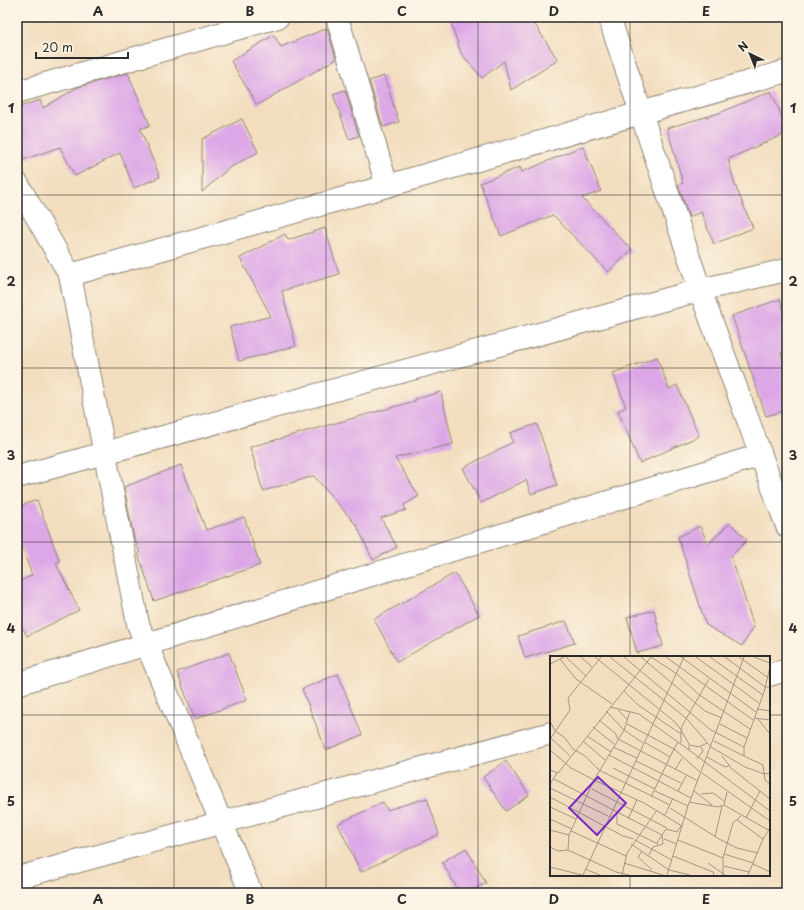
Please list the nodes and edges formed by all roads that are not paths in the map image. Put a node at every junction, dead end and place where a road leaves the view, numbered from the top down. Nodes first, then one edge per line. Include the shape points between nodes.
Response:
1 (278, 17) edge
2 (337, 17) edge
3 (609, 17) edge
4 (787, 71) edge
5 (17, 92) edge
6 (642, 114) junction
7 (17, 183) edge
8 (387, 186) junction
9 (787, 271) edge
10 (70, 275) junction
11 (700, 290) junction
12 (104, 453) junction
13 (761, 455) junction
14 (17, 477) edge
15 (787, 526) edge
16 (146, 644) junction
17 (787, 670) edge
18 (770, 675) edge
19 (17, 684) edge
20 (550, 733) edge
21 (222, 822) junction
22 (17, 878) edge
23 (251, 893) edge

1 - 5 street
2 - 8 street
3 - 6 street
4 - 6 street
6 - 8 street
6 - 11 street
7 - 10 street
8 - 10 street
9 - 11 street
10 - 12 street
11 - 12 street
11 - 13 street
12 - 14 street
12 - 16 street via 138,624
13 - 15 street
13 - 16 street
16 - 19 street
16 - 21 street
17 - 18 street
20 - 21 street
21 - 22 street
21 - 23 street

